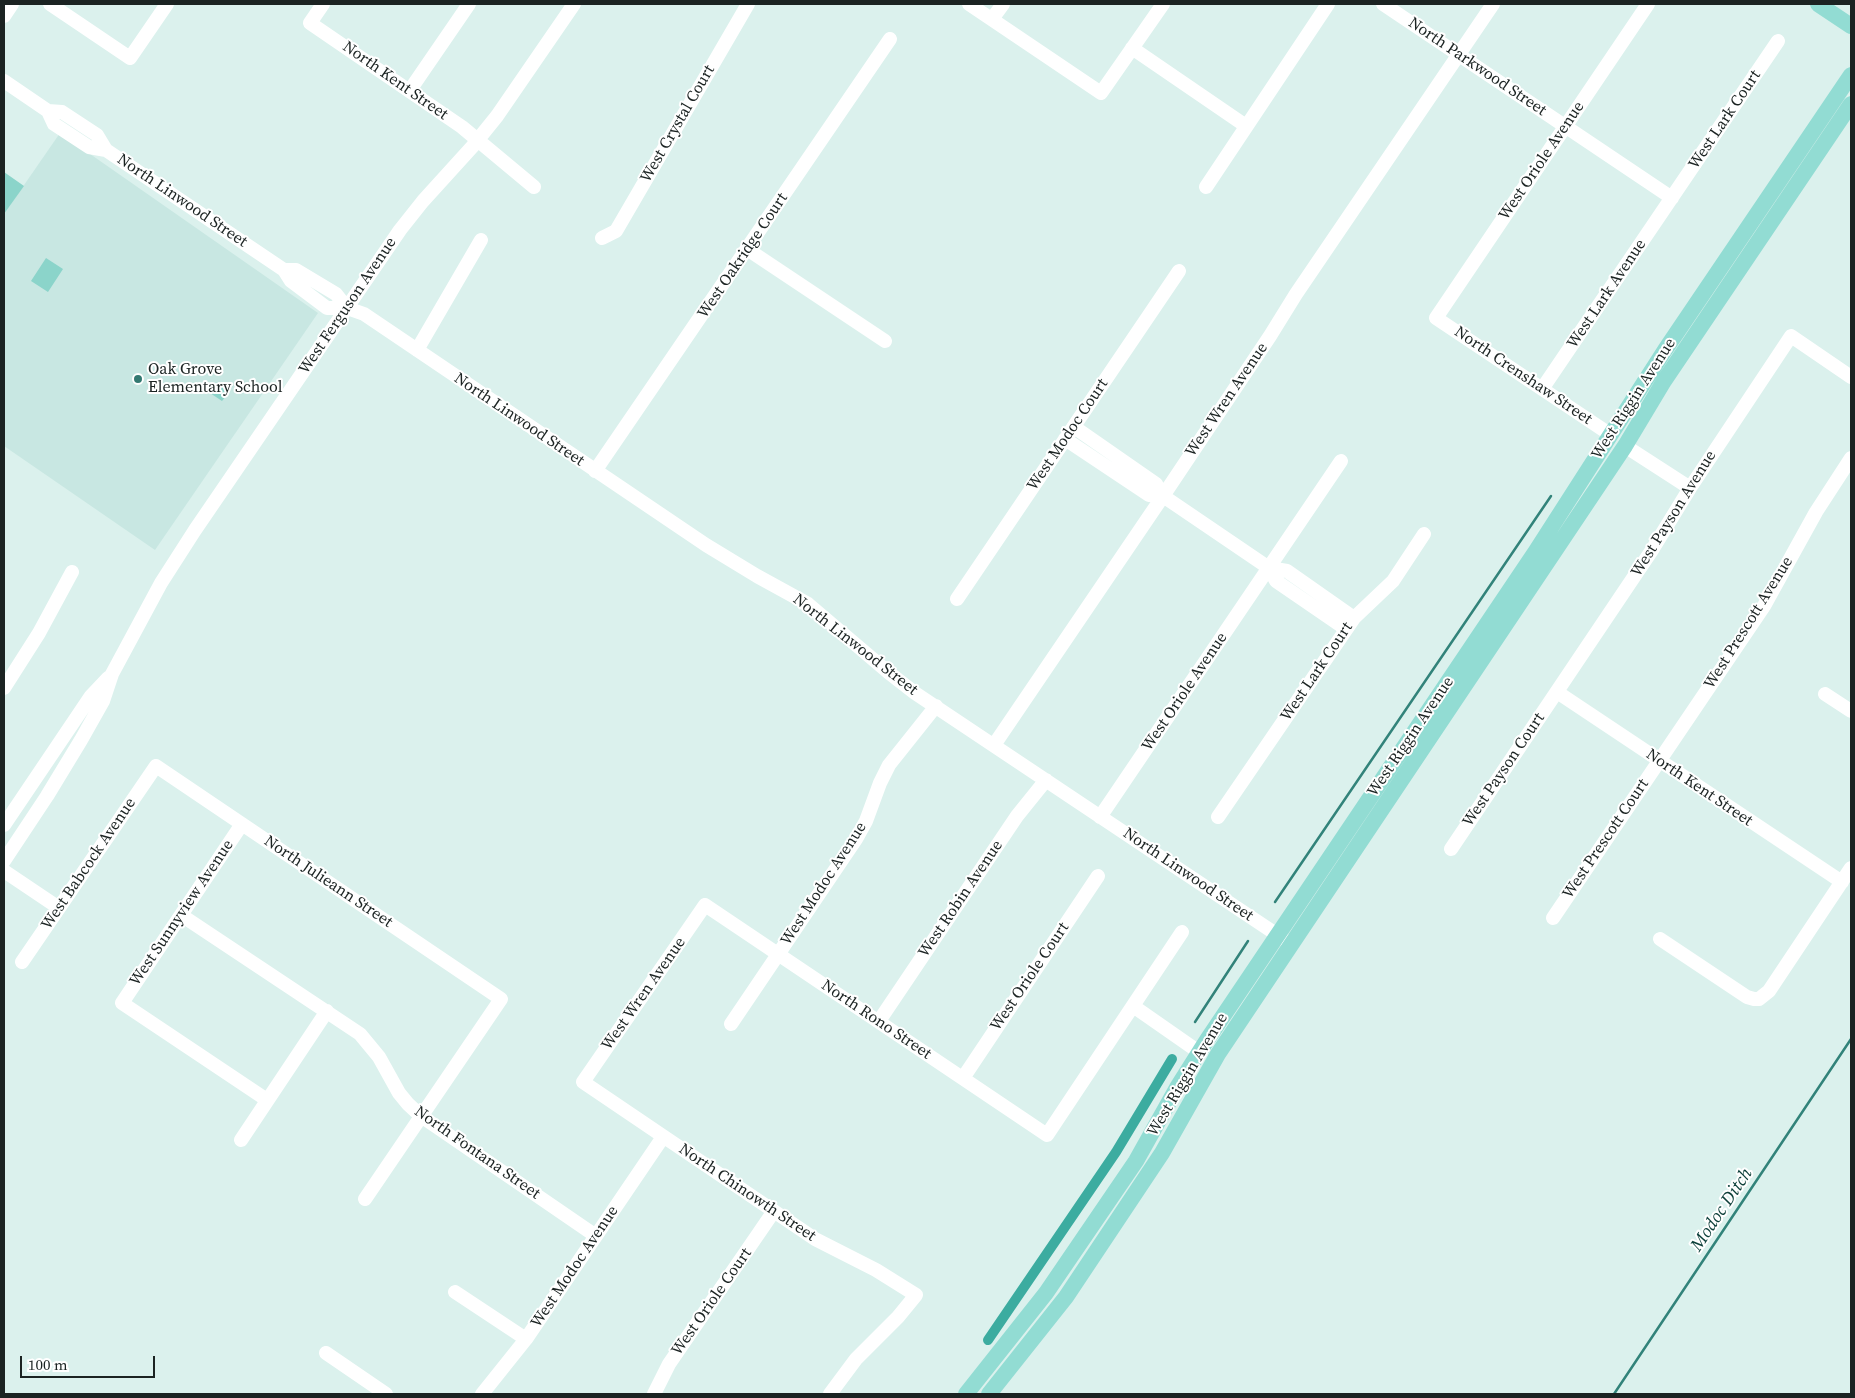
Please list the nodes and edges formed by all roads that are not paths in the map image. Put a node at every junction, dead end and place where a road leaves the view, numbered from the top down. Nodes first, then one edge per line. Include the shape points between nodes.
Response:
1 (12, 4) edge
2 (50, 4) edge
3 (167, 4) edge
4 (323, 4) edge
5 (469, 4) edge
6 (574, 4) edge
7 (748, 4) edge
8 (969, 4) edge
9 (1003, 4) edge
10 (1163, 4) edge
11 (1328, 4) edge
12 (1383, 4) edge
13 (1493, 4) edge
14 (1648, 4) edge
15 (1818, 4) edge
16 (4, 16) edge
17 (992, 19) junction
18 (1851, 26) edge
19 (890, 39) dead end
20 (1778, 41) dead end
21 (1132, 48) junction
22 (1459, 55) junction
23 (1851, 75) edge
24 (4, 81) edge
25 (410, 90) junction
26 (1851, 104) edge
27 (1246, 126) junction
28 (1565, 126) junction
29 (478, 140) junction
30 (534, 187) dead end
31 (1206, 187) dead end
32 (1672, 198) junction
33 (602, 238) dead end
34 (481, 240) dead end
35 (747, 249) junction
36 (1179, 271) dead end
37 (347, 308) junction
38 (1436, 318) joint
39 (1682, 324) junction
40 (885, 341) dead end
41 (417, 350) junction
42 (1851, 377) edge
43 (1542, 389) junction
44 (1074, 427) junction
45 (1611, 435) junction
46 (1066, 439) junction
47 (1625, 446) junction
48 (1851, 458) edge
49 (1341, 461) dead end
50 (595, 471) junction
51 (1690, 488) junction
52 (1163, 496) junction
53 (1424, 534) dead end
54 (1557, 548) junction
55 (1269, 568) junction
56 (72, 572) dead end
57 (957, 598) dead end
58 (1350, 623) junction
59 (112, 674) junction
60 (4, 688) edge
61 (1557, 692) junction
62 (1826, 694) dead end
63 (932, 704) junction
64 (1851, 711) edge
65 (994, 745) junction
66 (1659, 760) junction
67 (156, 766) joint
68 (1046, 780) junction
69 (1100, 816) junction
70 (1218, 817) dead end
71 (242, 824) junction
72 (4, 825) edge
73 (1451, 849) dead end
74 (4, 861) edge
75 (1851, 868) edge
76 (4, 871) edge
77 (1098, 876) dead end
78 (1842, 882) junction
79 (704, 905) joint
80 (59, 908) junction
81 (181, 915) junction
82 (1554, 918) dead end
83 (1182, 932) dead end
84 (1277, 935) junction
85 (1660, 939) dead end
86 (1291, 944) junction
87 (778, 954) junction
88 (22, 962) dead end
89 (1133, 1006) junction
90 (327, 1011) junction
91 (878, 1021) junction
92 (731, 1024) dead end
93 (1199, 1052) junction
94 (963, 1078) junction
95 (582, 1082) joint
96 (267, 1100) junction
97 (421, 1116) junction
98 (663, 1137) junction
99 (240, 1140) dead end
100 (365, 1198) dead end
101 (774, 1211) junction
102 (596, 1236) junction
103 (455, 1292) dead end
104 (526, 1339) junction
105 (326, 1353) dead end
106 (975, 1387) edge
107 (377, 1392) edge
108 (482, 1394) edge
109 (654, 1394) edge
110 (830, 1394) edge
111 (966, 1394) edge
112 (989, 1394) edge

1 - 16 street
2 - 3 street via 130,58
4 - 25 street, North Kent Street via 310,23
5 - 25 street
6 - 29 street, West Ferguson Avenue
7 - 33 street, West Crystal Court via 616,231
8 - 17 street
9 - 17 street
10 - 21 street
11 - 27 street
12 - 22 street, North Parkwood Street
13 - 22 street, West Wren Avenue
14 - 28 street, West Oriole Avenue
15 - 18 main road
17 - 21 street via 1101,93
19 - 35 street, West Oakridge Court
20 - 32 street, West Lark Court
21 - 27 street
22 - 28 street, North Parkwood Street
22 - 52 street, West Wren Avenue
23 - 39 main road, West Riggin Avenue
24 - 37 street, North Linwood Street via 48,111 54,124 89,147 106,150 284,270 296,270 336,294
25 - 29 street, North Kent Street
26 - 47 main road, West Riggin Avenue via 1664,380
27 - 31 street
28 - 32 street, North Parkwood Street
28 - 38 street, West Oriole Avenue
29 - 30 street, North Kent Street
29 - 37 street, West Ferguson Avenue via 409,218
32 - 43 street, West Lark Avenue
34 - 41 street
35 - 40 street
35 - 50 street, West Oakridge Court
36 - 44 street, West Modoc Court
37 - 41 street, North Linwood Street via 364,314
37 - 59 street, West Ferguson Avenue via 186,544
38 - 43 street, North Crenshaw Street
39 - 45 main road, West Riggin Avenue
39 - 47 main road via 1675,350 1624,433 1622,441
41 - 50 street, North Linwood Street
42 - 51 street, West Payson Avenue via 1791,336
43 - 45 street, North Crenshaw Street
44 - 46 street, West Modoc Court
44 - 52 street via 1156,484
45 - 54 main road via 1610,454 1561,532
45 - 84 main road, West Riggin Avenue
46 - 52 street via 1150,495
46 - 57 street, West Modoc Court
47 - 51 street
47 - 54 main road, West Riggin Avenue
48 - 66 street, West Prescott Avenue via 1816,512 1764,606
49 - 55 street
50 - 63 street, North Linwood Street via 726,558 808,604 888,672
51 - 61 street, West Payson Avenue
52 - 55 street
52 - 65 street, West Wren Avenue
53 - 58 street, West Lark Court via 1393,581
54 - 86 main road, West Riggin Avenue
55 - 58 street via 1276,581
55 - 69 street, West Oriole Avenue
56 - 60 street via 39,634
58 - 70 street, West Lark Court
59 - 72 street, West Ferguson Avenue via 91,696
59 - 74 street, West Ferguson Avenue via 103,701 81,740
61 - 66 street, North Kent Street
61 - 73 street, West Payson Court
62 - 64 street
63 - 65 street, North Linwood Street
63 - 87 street, West Modoc Avenue via 900,741 858,835
65 - 68 street, North Linwood Street
66 - 78 street, North Kent Street
66 - 82 street, West Prescott Court
67 - 71 street, North Julieann Street
67 - 80 street, West Babcock Avenue
68 - 69 street, North Linwood Street
68 - 91 street, West Robin Avenue via 1017,816
69 - 84 street, North Linwood Street
71 - 81 street, West Sunnyview Avenue
71 - 97 street, North Julieann Street via 501,999
75 - 78 street
76 - 80 street
77 - 94 street, West Oriole Court
78 - 85 street via 1768,991 1759,998 1747,997
79 - 87 street, North Rono Street
79 - 95 street, West Wren Avenue
80 - 88 street, West Babcock Avenue
81 - 90 street, North Fontana Street
81 - 96 street, West Sunnyview Avenue via 122,1003
83 - 89 street
84 - 86 street, North Linwood Street
84 - 93 main road, West Riggin Avenue
86 - 112 main road, West Riggin Avenue via 1218,1054 1162,1153 1066,1297
87 - 91 street, North Rono Street
87 - 92 street
89 - 93 street
89 - 94 street, North Rono Street via 1047,1135
90 - 96 street
90 - 97 street, North Fontana Street via 360,1034 399,1093
91 - 94 street, North Rono Street
93 - 106 main road, West Riggin Avenue via 1132,1166 1046,1292
95 - 98 street, North Chinowth Street
96 - 99 street
97 - 100 street
97 - 102 street, North Fontana Street
98 - 101 street, North Chinowth Street
98 - 102 street, West Modoc Avenue
101 - 109 street, West Oriole Court via 669,1364
101 - 110 street, North Chinowth Street via 822,1243 876,1270 916,1295 856,1359
102 - 104 street, West Modoc Avenue
103 - 104 street
104 - 108 street, West Modoc Avenue
105 - 107 street
106 - 111 main road, West Riggin Avenue

